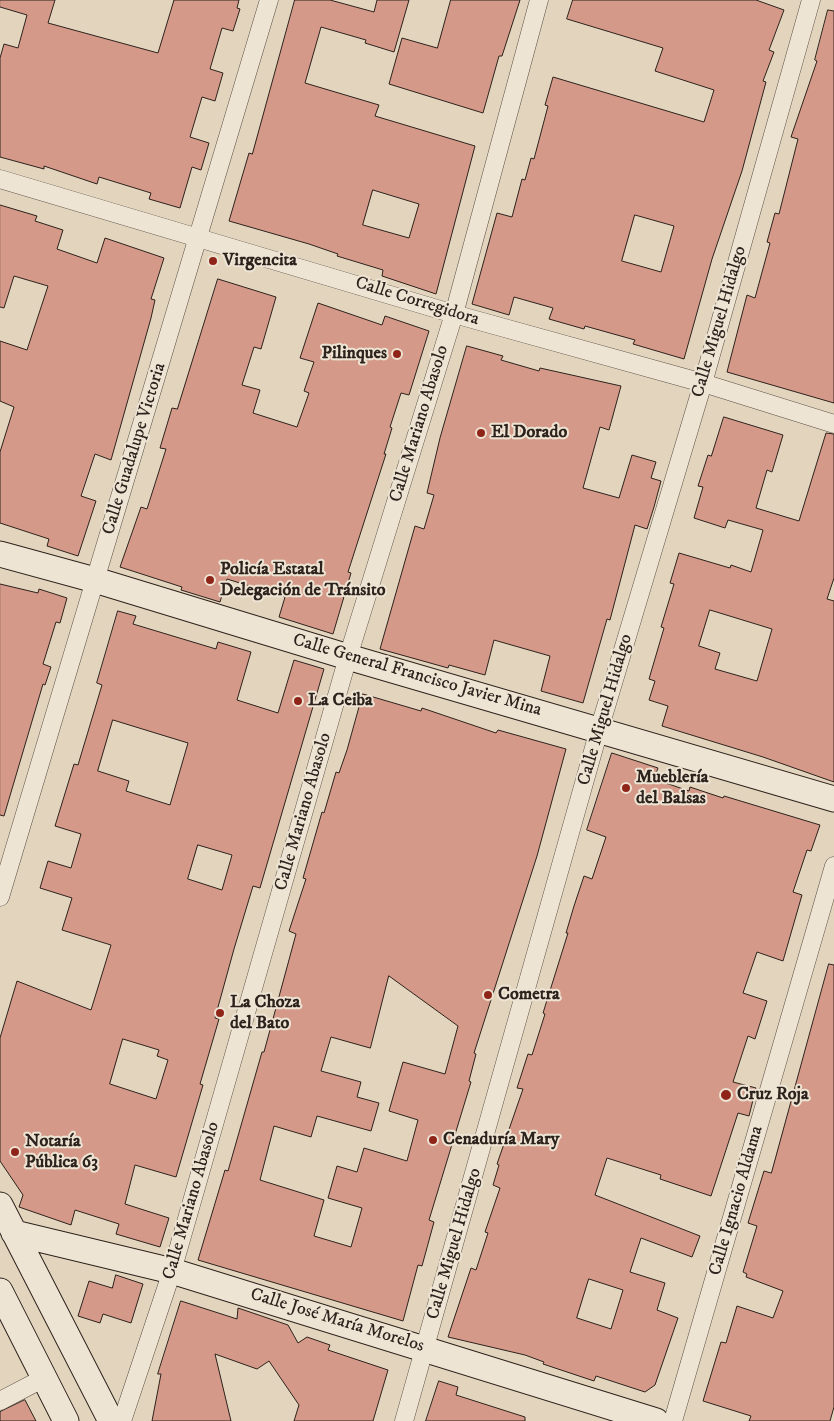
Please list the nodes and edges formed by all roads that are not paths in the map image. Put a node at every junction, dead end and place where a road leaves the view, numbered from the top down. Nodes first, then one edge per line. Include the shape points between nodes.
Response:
1 (269, 0) edge
2 (539, 0) edge
3 (811, 0) edge
4 (0, 179) edge
5 (199, 237) junction
6 (454, 314) junction
7 (703, 384) junction
8 (834, 424) edge
9 (0, 554) edge
10 (95, 580) junction
11 (348, 657) junction
12 (599, 730) junction
13 (834, 799) edge
14 (834, 866) edge
15 (0, 897) edge
16 (0, 1205) edge
17 (14, 1233) junction
18 (172, 1271) junction
19 (0, 1291) edge
20 (426, 1348) junction
21 (44, 1378) junction
22 (0, 1401) edge
23 (66, 1421) edge
24 (111, 1421) edge
25 (122, 1421) edge
26 (404, 1421) edge
27 (656, 1421) edge
28 (673, 1421) edge

1 - 5 street, Calle Guadalupe Victoria
2 - 6 street, Calle Mariano Abasolo
3 - 7 street, Calle Miguel Hidalgo
4 - 5 street, Calle Corregidora
5 - 6 street, Calle Corregidora
5 - 10 street, Calle Guadalupe Victoria
6 - 7 street, Calle Corregidora
6 - 11 street, Calle Mariano Abasolo
7 - 8 street, Calle Corregidora
7 - 12 street, Calle Miguel Hidalgo
9 - 10 street, Calle General Francisco Javier Mina
10 - 11 street, Calle General Francisco Javier Mina
10 - 15 street, Calle Guadalupe Victoria
11 - 12 street, Calle General Francisco Javier Mina
11 - 18 street, Calle Mariano Abasolo
12 - 13 street, Calle General Francisco Javier Mina
12 - 20 street, Calle Miguel Hidalgo
14 - 28 street, Calle Ignacio Aldama
16 - 17 street
17 - 18 street, Calle José María Morelos
17 - 24 street
18 - 20 street, Calle José María Morelos
18 - 25 street, Calle Mariano Abasolo
19 - 21 street
20 - 26 street, Calle Miguel Hidalgo
20 - 27 street, Calle José María Morelos
21 - 22 street
21 - 23 street

